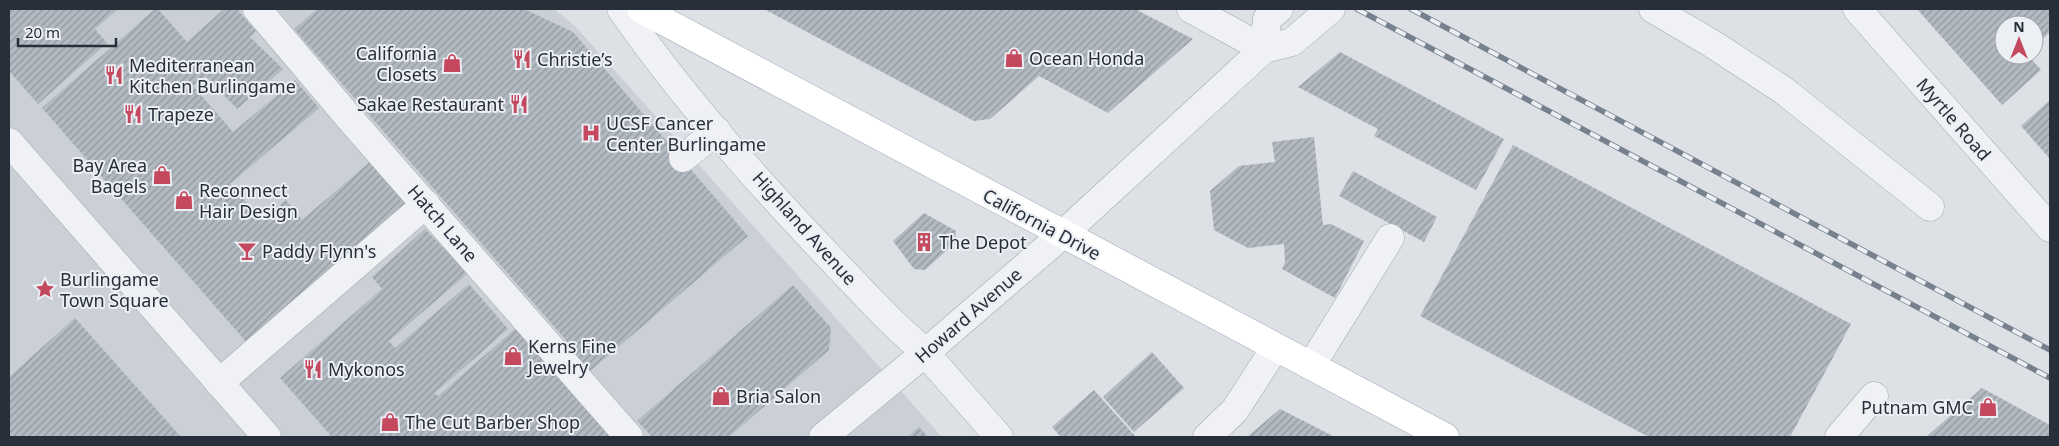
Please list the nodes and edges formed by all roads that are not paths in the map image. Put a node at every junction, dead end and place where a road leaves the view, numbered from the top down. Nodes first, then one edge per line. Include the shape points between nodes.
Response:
1 (257, 9) edge
2 (621, 9) edge
3 (641, 9) edge
4 (1191, 9) edge
5 (1279, 9) edge
6 (1331, 9) edge
7 (1653, 9) edge
8 (1857, 9) edge
9 (1264, 49) junction
10 (718, 131) junction
11 (683, 158) dead end
12 (14, 160) edge
13 (426, 204) junction
14 (1930, 207) dead end
15 (2050, 228) edge
16 (1062, 235) junction
17 (1390, 238) dead end
18 (1275, 348) junction
19 (925, 353) junction
20 (1311, 366) junction
21 (219, 383) junction
22 (1874, 396) dead end
23 (267, 437) edge
24 (629, 437) edge
25 (823, 437) edge
26 (999, 437) edge
27 (1206, 437) edge
28 (1445, 437) edge
29 (1839, 437) edge

1 - 13 street, Hatch Lane
2 - 10 street, Highland Avenue via 661,65
3 - 16 main road, California Drive
4 - 9 street
5 - 9 street via 1267,19
6 - 9 street, Howard Avenue via 1292,42
7 - 14 street via 1783,90
8 - 15 street, Myrtle Road
9 - 16 street, Howard Avenue
10 - 11 street
10 - 19 street, Highland Avenue via 813,239
12 - 21 street
13 - 21 street via 352,262
13 - 24 street, Hatch Lane
16 - 18 main road, California Drive
16 - 19 street, Howard Avenue
17 - 20 street
18 - 20 main road, California Drive
18 - 27 street via 1235,410
19 - 25 street, Howard Avenue
19 - 26 street, Highland Avenue
20 - 28 main road, California Drive
21 - 23 street
22 - 29 street

